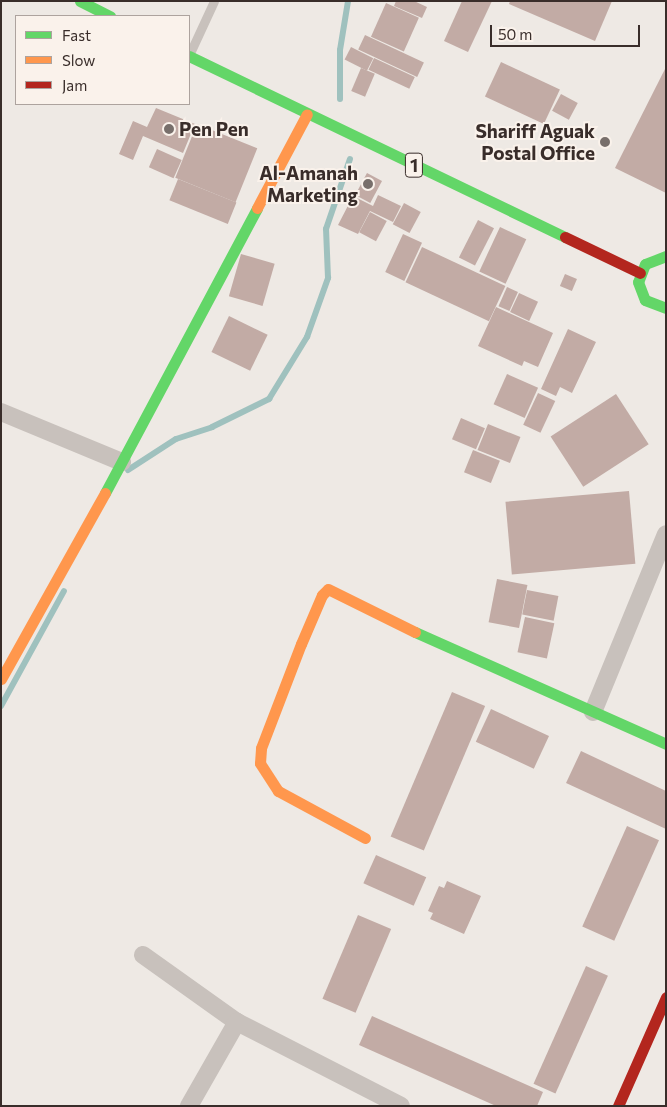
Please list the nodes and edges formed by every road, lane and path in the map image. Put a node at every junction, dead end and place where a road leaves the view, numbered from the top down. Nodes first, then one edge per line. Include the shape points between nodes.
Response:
1 (80, 1) edge
2 (214, 1) edge
3 (108, 15) edge
4 (190, 54) edge
5 (190, 56) edge
6 (307, 114) junction
7 (666, 256) edge
8 (640, 273) junction
9 (666, 308) edge
10 (1, 412) edge
11 (122, 462) junction
12 (666, 534) edge
13 (1, 679) edge
14 (593, 712) junction
15 (666, 744) edge
16 (365, 838) dead end
17 (143, 955) dead end
18 (666, 997) edge
19 (237, 1022) junction
20 (189, 1106) edge
21 (401, 1106) edge
22 (618, 1106) edge

1 - 3 main road
2 - 4 lane
5 - 6 main road, 1
6 - 8 main road, 1
6 - 11 main road
7 - 8 main road via 649,260
8 - 9 main road via 638,282 642,296 653,306
10 - 11 street
11 - 13 main road
12 - 14 street
14 - 15 main road
14 - 16 main road via 452,650 351,599 325,590 261,748 260,763 278,791 290,800
17 - 19 street
18 - 22 main road
19 - 20 street
19 - 21 street

